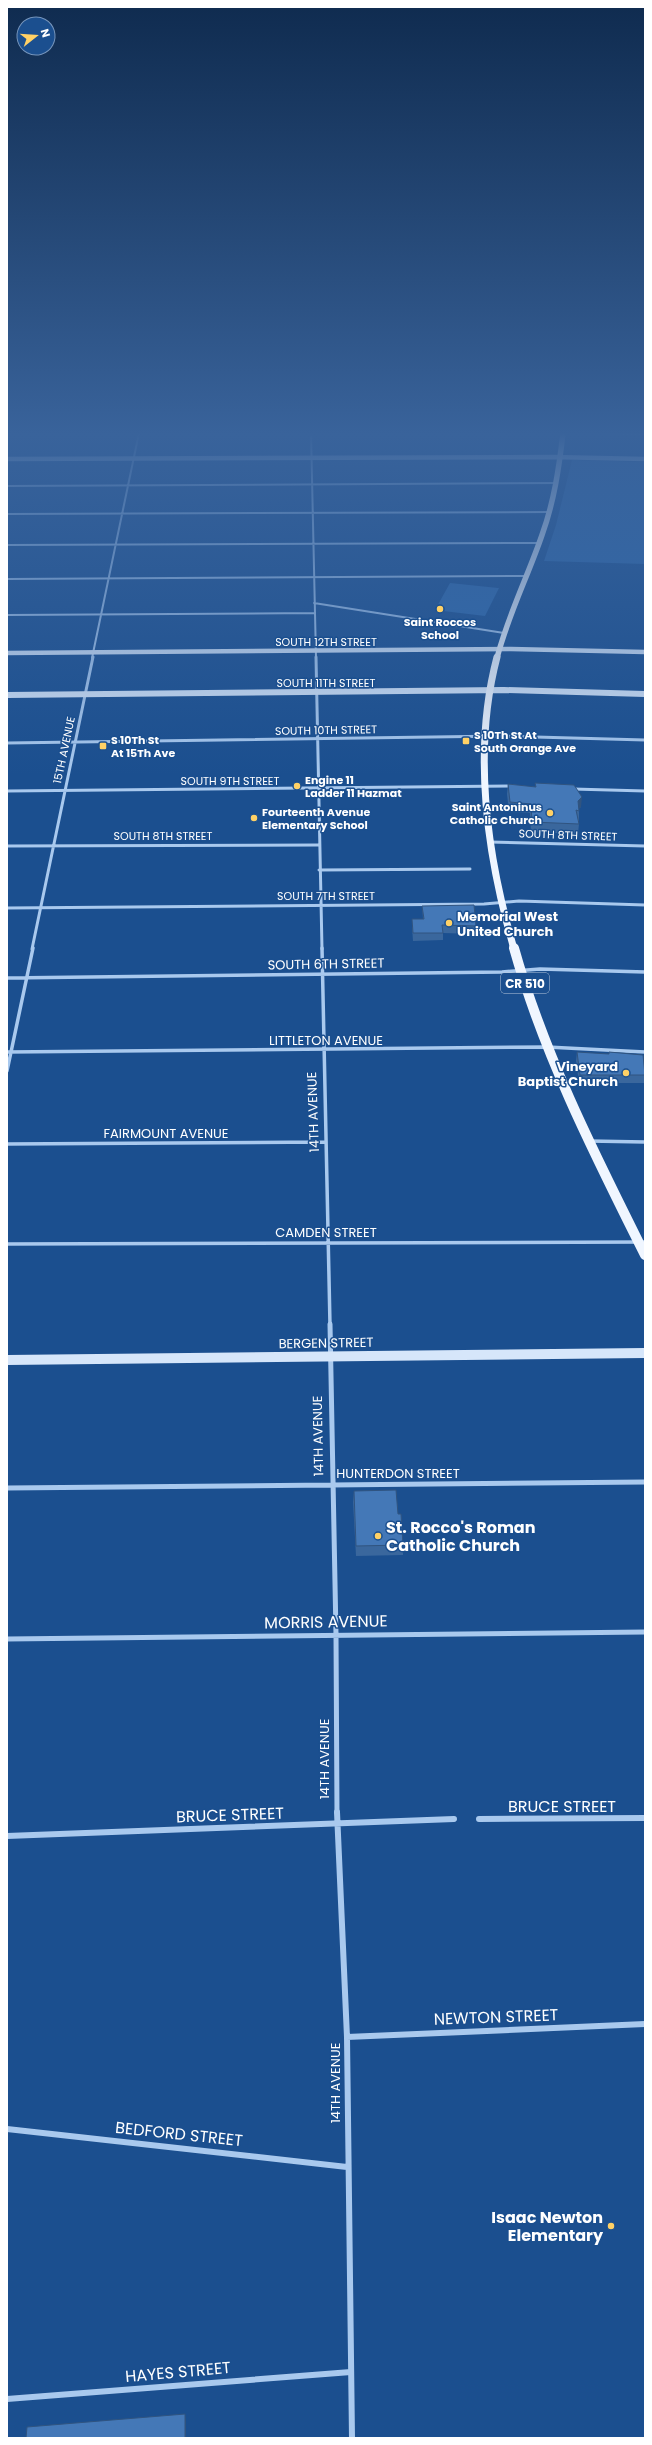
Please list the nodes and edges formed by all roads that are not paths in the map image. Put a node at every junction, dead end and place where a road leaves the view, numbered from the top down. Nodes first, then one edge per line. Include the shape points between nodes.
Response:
1 (116, 547) edge
2 (313, 547) edge
3 (537, 547) edge
4 (525, 576) junction
5 (314, 577) junction
6 (7, 579) edge
7 (108, 580) junction
8 (314, 603) junction
9 (314, 613) junction
10 (101, 614) junction
11 (7, 615) edge
12 (504, 633) junction
13 (499, 649) junction
14 (315, 652) junction
15 (645, 652) edge
16 (7, 653) edge
17 (93, 653) junction
18 (490, 691) junction
19 (316, 693) junction
20 (85, 694) junction
21 (645, 694) edge
22 (7, 695) edge
23 (486, 736) junction
24 (317, 739) junction
25 (645, 740) edge
26 (75, 742) junction
27 (7, 743) edge
28 (486, 787) junction
29 (518, 787) edge
30 (565, 789) edge
31 (318, 790) junction
32 (7, 791) edge
33 (65, 791) junction
34 (645, 791) edge
35 (490, 842) junction
36 (318, 845) junction
37 (7, 846) edge
38 (54, 846) junction
39 (645, 846) edge
40 (470, 869) dead end
41 (319, 870) junction
42 (501, 903) junction
43 (645, 905) edge
44 (319, 906) junction
45 (7, 908) edge
46 (41, 908) junction
47 (521, 969) junction
48 (645, 972) edge
49 (321, 974) junction
50 (26, 977) junction
51 (7, 978) edge
52 (548, 1048) junction
53 (323, 1050) junction
54 (9, 1052) edge
55 (645, 1052) edge
56 (7, 1071) edge
57 (587, 1141) junction
58 (326, 1142) junction
59 (645, 1142) edge
60 (7, 1144) edge
61 (328, 1242) junction
62 (641, 1242) edge
63 (7, 1244) edge
64 (645, 1255) edge
65 (645, 1353) edge
66 (330, 1356) junction
67 (7, 1360) edge
68 (645, 1482) edge
69 (331, 1484) junction
70 (7, 1488) edge
71 (645, 1632) edge
72 (336, 1635) junction
73 (7, 1639) edge
74 (454, 1818) dead end
75 (645, 1818) edge
76 (479, 1819) dead end
77 (337, 1823) junction
78 (7, 1836) edge
79 (645, 2024) edge
80 (347, 2037) junction
81 (7, 2129) edge
82 (347, 2167) junction
83 (351, 2372) junction
84 (7, 2400) edge
85 (352, 2438) edge

1 - 7 street, 15TH AVENUE
2 - 5 street, 14TH AVENUE
3 - 4 main road, CR 510
4 - 5 street
4 - 12 main road, CR 510
5 - 7 street
5 - 8 street, 14TH AVENUE
6 - 7 street
7 - 10 street, 15TH AVENUE
8 - 9 street, 14TH AVENUE
8 - 12 street
9 - 10 street
9 - 14 street, 14TH AVENUE
10 - 11 street
10 - 17 street, 15TH AVENUE
12 - 13 main road, CR 510
13 - 14 street, SOUTH 12TH STREET
13 - 15 street, SOUTH 12TH STREET
13 - 18 main road, CR 510
14 - 17 street, SOUTH 12TH STREET
14 - 19 street, 14TH AVENUE
16 - 17 street, SOUTH 12TH STREET
17 - 20 street, 15TH AVENUE
18 - 19 street, SOUTH 11TH STREET
18 - 21 street, SOUTH 11TH STREET
18 - 23 main road, CR 510
19 - 20 street, SOUTH 11TH STREET
19 - 24 street, 14TH AVENUE
20 - 22 street, SOUTH 11TH STREET
20 - 26 street, 15TH AVENUE
23 - 24 street, SOUTH 10TH STREET
23 - 25 street, SOUTH 10TH STREET
23 - 28 main road, CR 510
24 - 26 street, SOUTH 10TH STREET
24 - 31 street, 14TH AVENUE
26 - 27 street, SOUTH 10TH STREET
26 - 33 street, 15TH AVENUE
28 - 29 street, SOUTH 9TH STREET
28 - 31 street, SOUTH 9TH STREET
28 - 35 main road, CR 510
30 - 34 street
31 - 33 street, SOUTH 9TH STREET
31 - 36 street, 14TH AVENUE
32 - 33 street, SOUTH 9TH STREET
33 - 38 street, 15TH AVENUE
35 - 39 street, SOUTH 8TH STREET
35 - 42 main road, CR 510
36 - 38 street, SOUTH 8TH STREET
36 - 41 street, 14TH AVENUE
37 - 38 street, SOUTH 8TH STREET
38 - 46 street, 15TH AVENUE
40 - 41 street
41 - 44 street, 14TH AVENUE
42 - 43 street, SOUTH 7TH STREET via 519,901
42 - 44 street, SOUTH 7TH STREET
42 - 47 main road, CR 510
44 - 46 street, SOUTH 7TH STREET
44 - 49 street, 14TH AVENUE
45 - 46 street, SOUTH 7TH STREET
46 - 50 street, 15TH AVENUE
47 - 48 street, SOUTH 6TH STREET
47 - 49 street, SOUTH 6TH STREET via 494,972
47 - 52 main road, CR 510
49 - 50 street, SOUTH 6TH STREET
49 - 53 street, 14TH AVENUE
50 - 51 street, SOUTH 6TH STREET
50 - 54 street, 15TH AVENUE
52 - 53 street, LITTLETON AVENUE
52 - 55 street, LITTLETON AVENUE
52 - 57 main road, CR 510
53 - 54 street, LITTLETON AVENUE
53 - 58 street, 14TH AVENUE
54 - 56 street, 15TH AVENUE
57 - 59 street
57 - 62 main road, CR 510
58 - 60 street, FAIRMOUNT AVENUE
58 - 61 street, 14TH AVENUE
61 - 62 street, CAMDEN STREET
61 - 63 street, CAMDEN STREET
61 - 66 street, 14TH AVENUE
62 - 64 main road, CR 510
65 - 66 street, BERGEN STREET
66 - 67 street, BERGEN STREET
66 - 69 street, 14TH AVENUE
68 - 69 street, HUNTERDON STREET
69 - 70 street, HUNTERDON STREET
69 - 72 street, 14TH AVENUE
71 - 72 street, MORRIS AVENUE
72 - 73 street, MORRIS AVENUE
72 - 77 street, 14TH AVENUE
74 - 77 street, BRUCE STREET
75 - 76 street, BRUCE STREET
77 - 78 street, BRUCE STREET
77 - 80 street, 14TH AVENUE
79 - 80 street, NEWTON STREET
80 - 82 street, 14TH AVENUE
81 - 82 street, BEDFORD STREET
82 - 83 street, 14TH AVENUE
83 - 84 street, HAYES STREET
83 - 85 street, 14TH AVENUE

